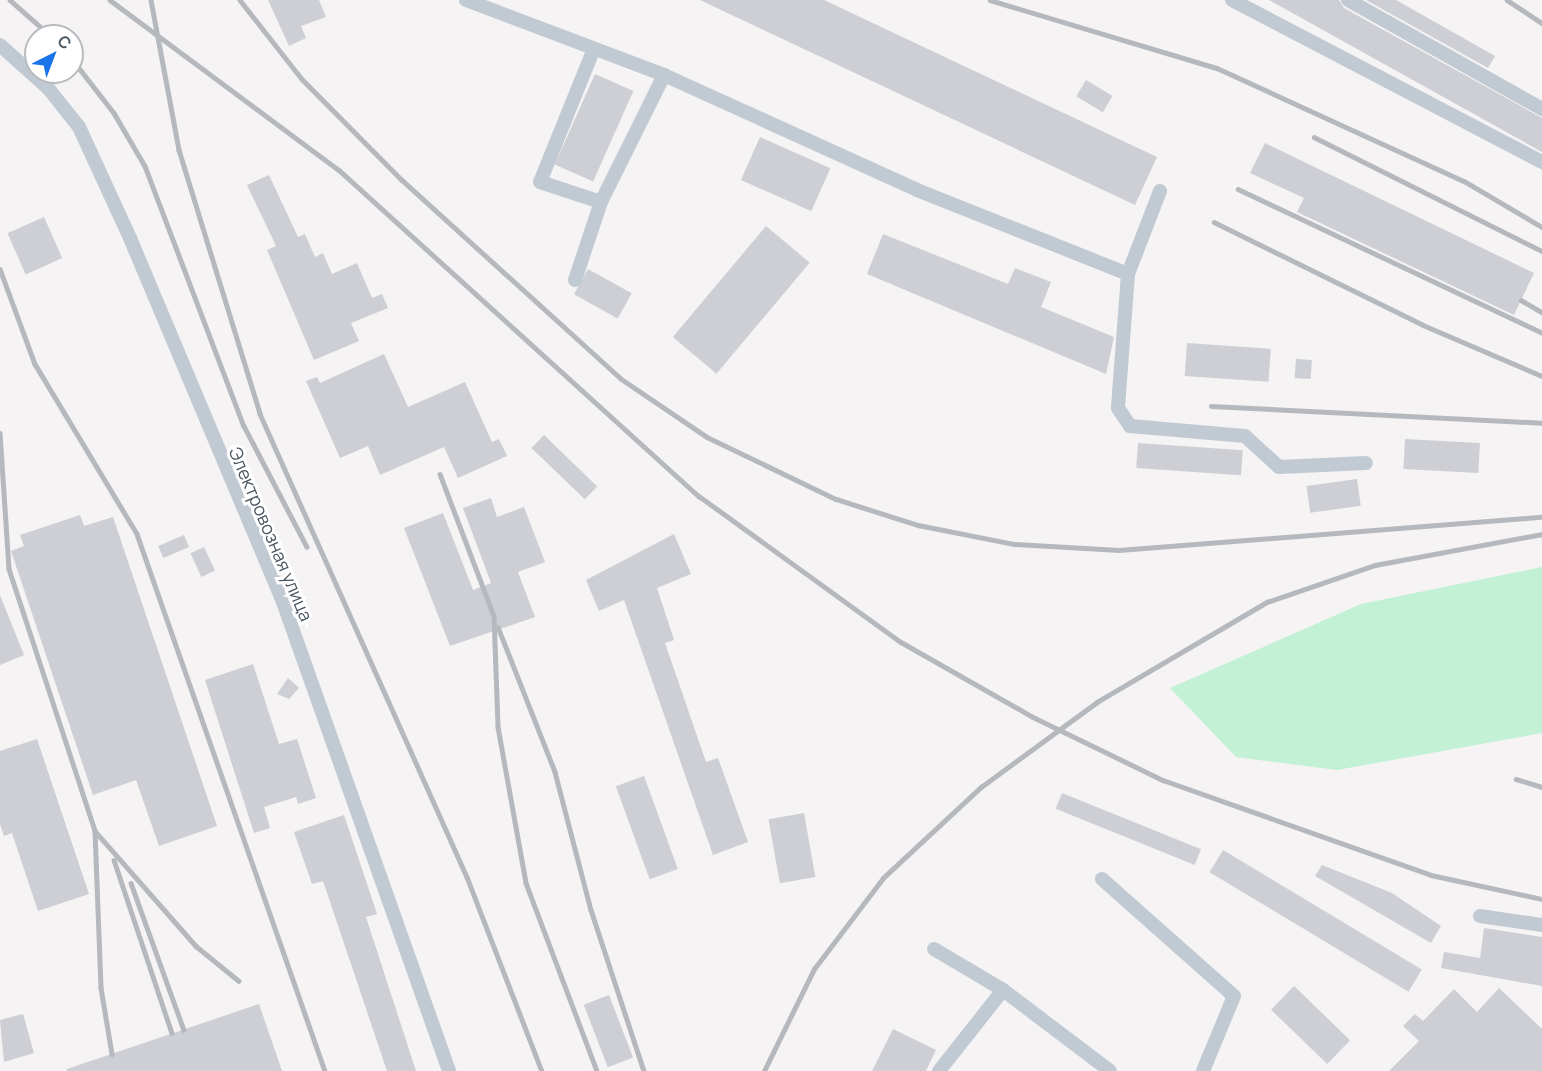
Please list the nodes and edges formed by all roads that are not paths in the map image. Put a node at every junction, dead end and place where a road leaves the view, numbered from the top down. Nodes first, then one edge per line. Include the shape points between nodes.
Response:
1 (466, 0) edge
2 (1232, 0) edge
3 (1348, 0) edge
4 (0, 45) edge
5 (593, 51) junction
6 (664, 75) junction
7 (1542, 109) edge
8 (1542, 162) edge
9 (1160, 191) dead end
10 (601, 201) junction
11 (1128, 274) junction
12 (575, 280) dead end
13 (1366, 463) dead end
14 (1102, 879) dead end
15 (1480, 916) dead end
16 (1542, 925) edge
17 (934, 949) dead end
18 (1003, 990) junction
19 (449, 1071) edge
20 (939, 1071) edge
21 (1110, 1071) edge
22 (1203, 1071) edge

1 - 5 street
2 - 8 street
3 - 7 street
4 - 19 street, Электровозная улица via 48,88 79,127 130,238 283,602
5 - 6 street
5 - 10 street via 540,182
6 - 10 street
6 - 11 street via 917,190
9 - 11 street
10 - 12 street
11 - 13 street via 1118,408 1130,426 1245,436 1279,467
14 - 22 street via 1234,996
15 - 16 street
17 - 18 street
18 - 20 street
18 - 21 street

